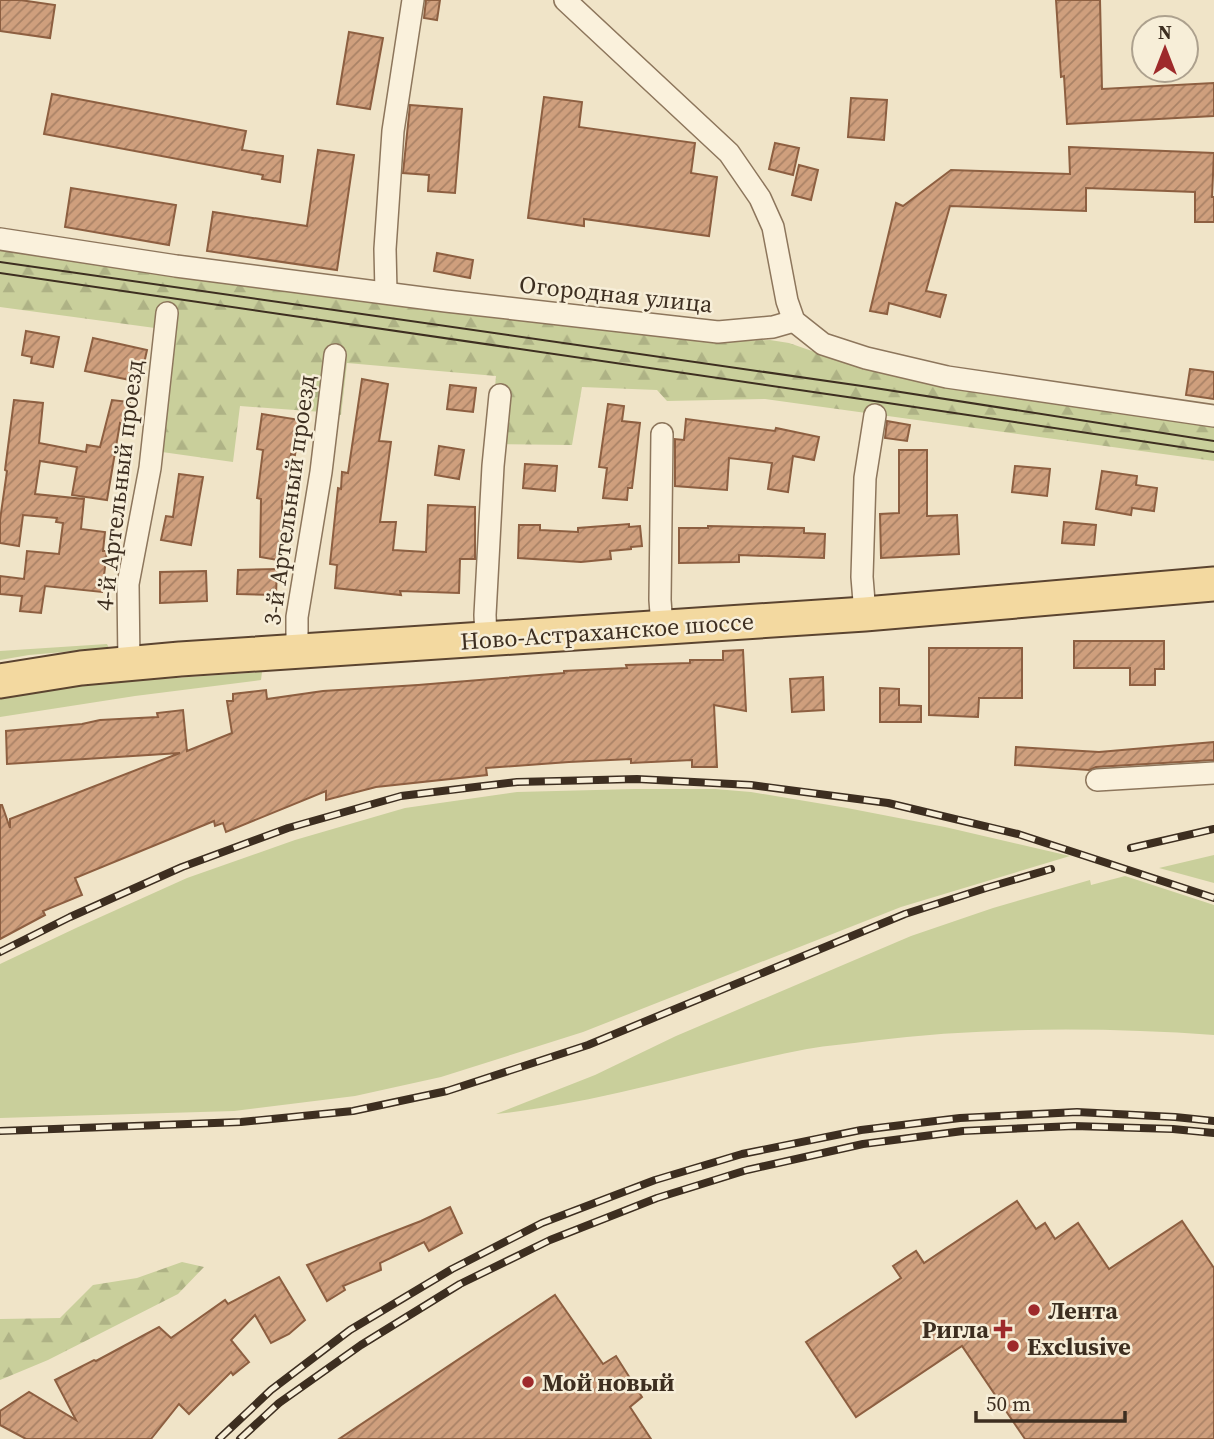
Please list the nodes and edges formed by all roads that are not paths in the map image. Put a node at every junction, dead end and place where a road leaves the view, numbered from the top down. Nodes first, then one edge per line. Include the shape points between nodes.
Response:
1 (413, 0) edge
2 (565, 0) edge
3 (0, 239) edge
4 (386, 292) junction
5 (167, 313) dead end
6 (794, 321) junction
7 (335, 355) dead end
8 (500, 395) dead end
9 (876, 415) dead end
10 (1214, 416) edge
11 (662, 434) dead end
12 (1214, 584) edge
13 (865, 614) junction
14 (662, 627) junction
15 (486, 639) junction
16 (297, 652) junction
17 (129, 664) junction
18 (0, 681) edge
19 (1214, 773) edge
20 (1097, 780) dead end

1 - 4 street via 393,131
2 - 6 street via 729,153 760,198 773,227
3 - 4 street, Огородная улица via 176,267
4 - 6 street, Огородная улица via 718,332
5 - 17 street, 4-й Артельный проезд via 150,468 128,584
6 - 10 street via 823,344 947,377
7 - 16 street, 3-й Артельный проезд via 297,617
8 - 15 street
9 - 13 street via 866,478
11 - 14 street
12 - 13 main road, Ново-Астраханское шоссе
13 - 14 main road, Ново-Астраханское шоссе
14 - 15 main road, Ново-Астраханское шоссе
15 - 16 main road, Ново-Астраханское шоссе
16 - 17 main road, Ново-Астраханское шоссе
17 - 18 main road, Ново-Астраханское шоссе
19 - 20 street

